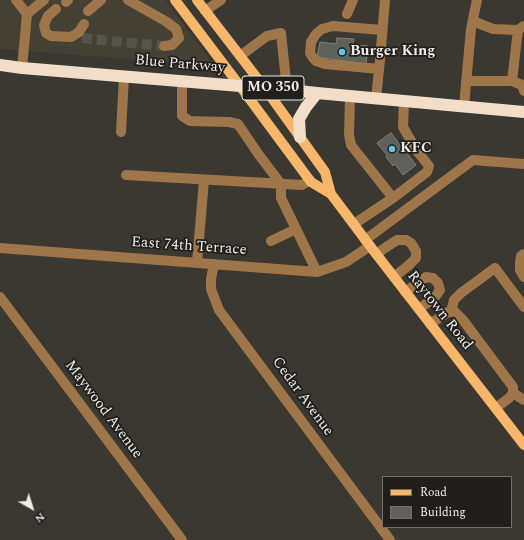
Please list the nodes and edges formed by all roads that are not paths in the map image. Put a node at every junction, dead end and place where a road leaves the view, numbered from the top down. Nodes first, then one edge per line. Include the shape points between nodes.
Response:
1 (16, 0) edge
2 (44, 0) edge
3 (101, 0) edge
4 (128, 0) edge
5 (175, 0) edge
6 (197, 0) edge
7 (222, 0) edge
8 (353, 0) edge
9 (385, 0) edge
10 (477, 0) edge
11 (56, 9) dead end
12 (88, 11) dead end
13 (205, 11) junction
14 (27, 14) junction
15 (348, 14) dead end
16 (473, 22) junction
17 (84, 24) dead end
18 (521, 28) edge
19 (382, 30) junction
20 (71, 37) junction
21 (82, 38) tunnel mouth
22 (164, 46) tunnel mouth
23 (240, 56) junction
24 (0, 65) edge
25 (22, 68) junction
26 (379, 69) junction
27 (124, 77) junction
28 (182, 81) junction
29 (466, 81) junction
30 (512, 81) junction
31 (240, 86) junction
32 (264, 87) junction
33 (287, 90) junction
34 (524, 91) edge
35 (317, 93) junction
36 (350, 96) junction
37 (376, 98) junction
38 (404, 101) junction
39 (464, 106) junction
40 (524, 111) edge
41 (121, 132) dead end
42 (300, 136) junction
43 (524, 164) edge
44 (126, 176) dead end
45 (204, 180) junction
46 (310, 180) junction
47 (281, 184) junction
48 (332, 194) junction
49 (394, 198) junction
50 (354, 224) junction
51 (296, 229) junction
52 (271, 241) dead end
53 (370, 246) junction
54 (0, 248) edge
55 (524, 254) edge
56 (197, 263) junction
57 (214, 264) junction
58 (317, 272) junction
59 (394, 277) junction
60 (524, 277) edge
61 (405, 292) junction
62 (0, 297) edge
63 (524, 307) edge
64 (419, 309) junction
65 (451, 312) junction
66 (430, 324) junction
67 (513, 393) junction
68 (524, 400) edge
69 (496, 408) junction
70 (524, 444) edge
71 (182, 540) edge
72 (390, 540) edge

1 - 14 street
2 - 14 street
3 - 12 street
4 - 22 street via 176,29 179,38 172,45
5 - 31 main road, Raytown Road
6 - 13 main road, Raytown Road
7 - 13 street
8 - 15 street
9 - 19 street
10 - 16 street
11 - 20 street via 48,16 44,25 46,33 52,36
13 - 23 main road, Raytown Road
14 - 25 street
16 - 18 street via 493,29
16 - 29 street
17 - 20 street via 79,32
18 - 30 street
19 - 26 street
19 - 26 street via 333,26 322,29 311,42 310,53 316,61 325,64
20 - 21 street
23 - 32 main road, Raytown Road
23 - 33 street via 267,36 280,33
24 - 25 highway, Blue Parkway / MO 350
25 - 27 highway, Blue Parkway / MO 350
26 - 37 street
27 - 28 highway, Blue Parkway / MO 350
27 - 41 street
28 - 31 highway, Blue Parkway / MO 350
28 - 47 street via 182,116 190,121 238,124
29 - 30 street
29 - 39 street
30 - 34 street via 522,85
31 - 32 highway, Blue Parkway / MO 350
31 - 46 main road, Raytown Road
32 - 33 highway, Blue Parkway / MO 350
32 - 42 main road, Raytown Road
33 - 35 highway, Blue Parkway / MO 350
35 - 36 highway, Blue Parkway / MO 350
35 - 42 highway via 299,119
36 - 37 highway, Blue Parkway / MO 350
36 - 49 street via 351,145
37 - 38 highway, Blue Parkway / MO 350
38 - 39 highway, Blue Parkway / MO 350
38 - 49 street via 403,126 428,166 427,172
39 - 40 highway, Blue Parkway / MO 350
42 - 48 main road, Raytown Road via 325,172
43 - 53 street via 473,160
44 - 45 street
45 - 47 street
45 - 56 street
46 - 47 street via 302,185
46 - 48 main road, Raytown Road
47 - 51 street via 281,198
48 - 50 main road, Raytown Road
49 - 50 street
50 - 53 main road, Raytown Road
51 - 52 street
51 - 58 street
53 - 58 street, East 74th Terrace via 346,262
53 - 59 main road, Raytown Road
53 - 59 street via 397,240 411,243 416,251 416,258
54 - 56 street, East 74th Terrace
55 - 60 street via 521,256 520,270
56 - 57 street, East 74th Terrace
57 - 58 street, East 74th Terrace
57 - 72 street, Cedar Avenue via 211,290 219,310
59 - 61 main road, Raytown Road
61 - 64 main road, Raytown Road
61 - 64 street via 426,277 433,278 438,283 440,290 435,297
62 - 71 street, Maywood Avenue
63 - 65 street via 495,268 461,293 454,300
64 - 66 main road, Raytown Road
65 - 66 street
65 - 67 street via 455,312 468,326 513,387
66 - 69 main road, Raytown Road
67 - 68 street
67 - 69 street
69 - 70 main road, Raytown Road

